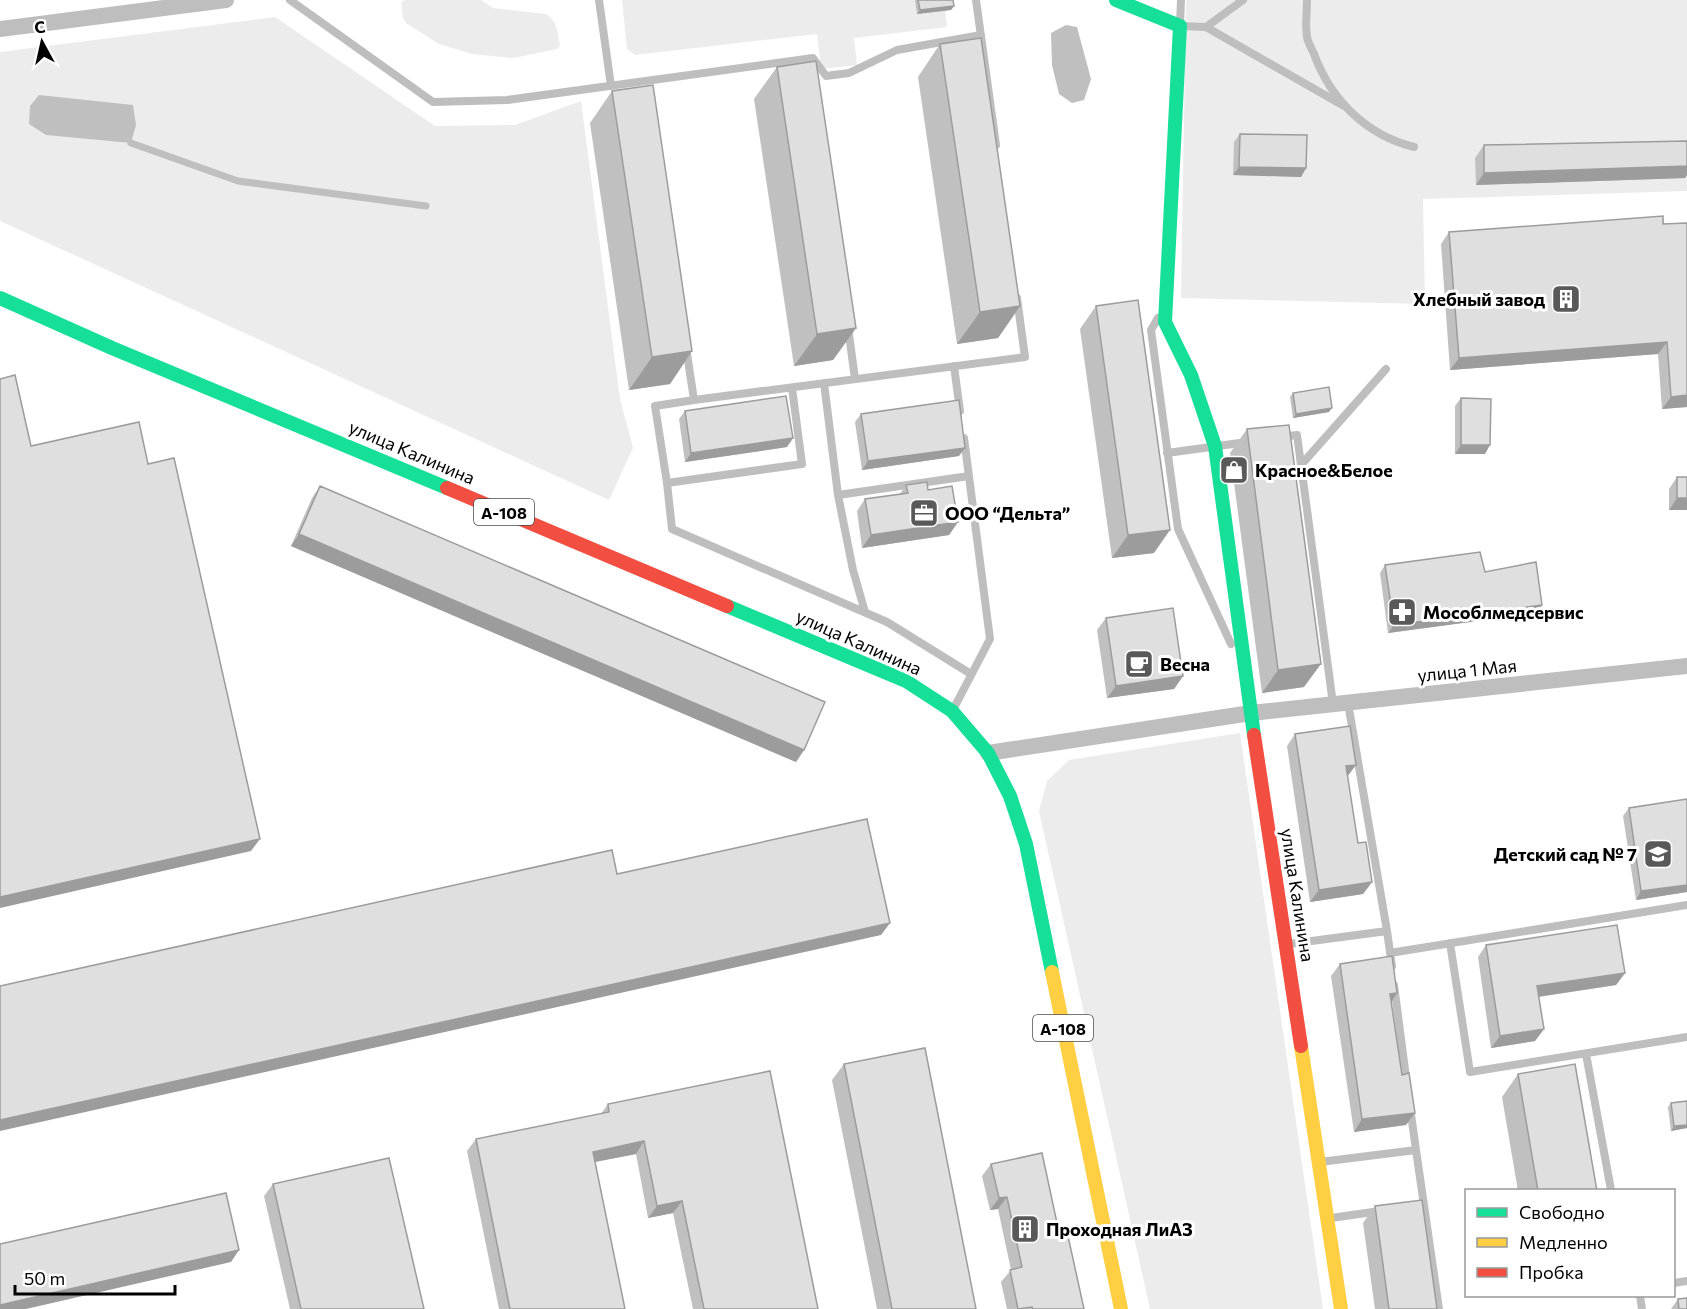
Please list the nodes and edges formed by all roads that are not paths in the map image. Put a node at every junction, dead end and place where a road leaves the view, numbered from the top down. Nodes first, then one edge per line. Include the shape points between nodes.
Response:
1 (226, 0) edge
2 (290, 0) edge
3 (599, 0) edge
4 (976, 0) edge
5 (1116, 0) edge
6 (1181, 0) edge
7 (1243, 0) edge
8 (1307, 0) edge
9 (1180, 26) junction
10 (1206, 27) junction
11 (0, 29) edge
12 (981, 35) junction
13 (813, 58) junction
14 (650, 81) junction
15 (816, 82) edge
16 (611, 86) junction
17 (652, 93) edge
18 (1344, 106) junction
19 (1414, 147) dead end
20 (997, 153) edge
21 (1015, 283) edge
22 (0, 298) edge
23 (1166, 304) junction
24 (847, 320) edge
25 (686, 341) edge
26 (954, 366) junction
27 (1386, 369) dead end
28 (855, 379) junction
29 (824, 383) junction
30 (792, 387) junction
31 (694, 400) junction
32 (961, 420) edge
33 (963, 431) edge
34 (1274, 438) edge
35 (1262, 440) edge
36 (1215, 446) junction
37 (1167, 453) junction
38 (1301, 465) junction
39 (969, 476) junction
40 (667, 483) junction
41 (838, 495) junction
42 (865, 612) junction
43 (1687, 666) edge
44 (1244, 671) junction
45 (972, 674) junction
46 (1341, 704) junction
47 (952, 711) junction
48 (1251, 713) junction
49 (988, 753) junction
50 (1687, 905) edge
51 (1387, 931) junction
52 (1450, 943) junction
53 (1286, 944) junction
54 (1390, 953) junction
55 (1687, 1038) edge
56 (1586, 1053) junction
57 (1408, 1092) edge
58 (1410, 1103) edge
59 (1416, 1150) junction
60 (1318, 1162) junction
61 (1611, 1189) edge
62 (1424, 1206) junction
63 (1412, 1208) edge
64 (1389, 1210) edge
65 (1327, 1218) junction
66 (1121, 1309) edge
67 (1341, 1309) edge
68 (1439, 1309) edge

1 - 11 street
2 - 16 lane via 433,102 507,100
3 - 16 lane
4 - 12 lane
5 - 9 main road
6 - 9 lane
7 - 10 lane
8 - 18 lane via 1307,38 1320,72
9 - 10 lane
9 - 23 main road, улица Калинина
10 - 18 lane
12 - 13 lane via 897,50 849,73 826,76
12 - 20 lane
13 - 14 lane
13 - 15 lane
14 - 16 lane
14 - 17 lane
18 - 19 lane via 1370,129
21 - 26 lane via 1025,357
22 - 47 main road, улица Калинина / А-108 via 906,681
23 - 36 main road, улица Калинина via 1165,322 1191,375
23 - 37 lane via 1151,330
24 - 28 lane
25 - 31 lane
26 - 28 lane
26 - 32 lane
27 - 38 lane
28 - 29 lane
29 - 30 lane
29 - 41 lane
30 - 31 lane
30 - 40 lane via 802,464
31 - 40 lane via 655,406
33 - 39 lane
34 - 38 lane via 1297,435
35 - 36 lane
36 - 37 lane
36 - 44 main road, улица Калинина
37 - 44 lane via 1178,529
38 - 46 lane
39 - 41 lane
39 - 45 lane via 990,639
40 - 42 lane via 672,529
41 - 42 lane
42 - 45 lane
43 - 46 street, улица 1 Мая
44 - 48 main road, улица Калинина
45 - 47 lane
46 - 48 street, улица 1 Мая
46 - 51 lane
47 - 49 main road, улица Калинина / А-108
48 - 49 street
48 - 53 main road, улица Калинина
49 - 66 main road, улица Калинина / А-108 via 1010,796 1026,844
50 - 52 lane
51 - 53 lane
51 - 54 lane
52 - 54 lane
52 - 56 lane via 1470,1072
53 - 60 main road, улица Калинина
54 - 57 lane
55 - 56 lane
56 - 61 lane
58 - 59 lane
59 - 60 lane
59 - 62 lane
60 - 65 main road, улица Калинина
62 - 63 lane
62 - 68 lane
64 - 65 lane
65 - 67 main road, улица Калинина

